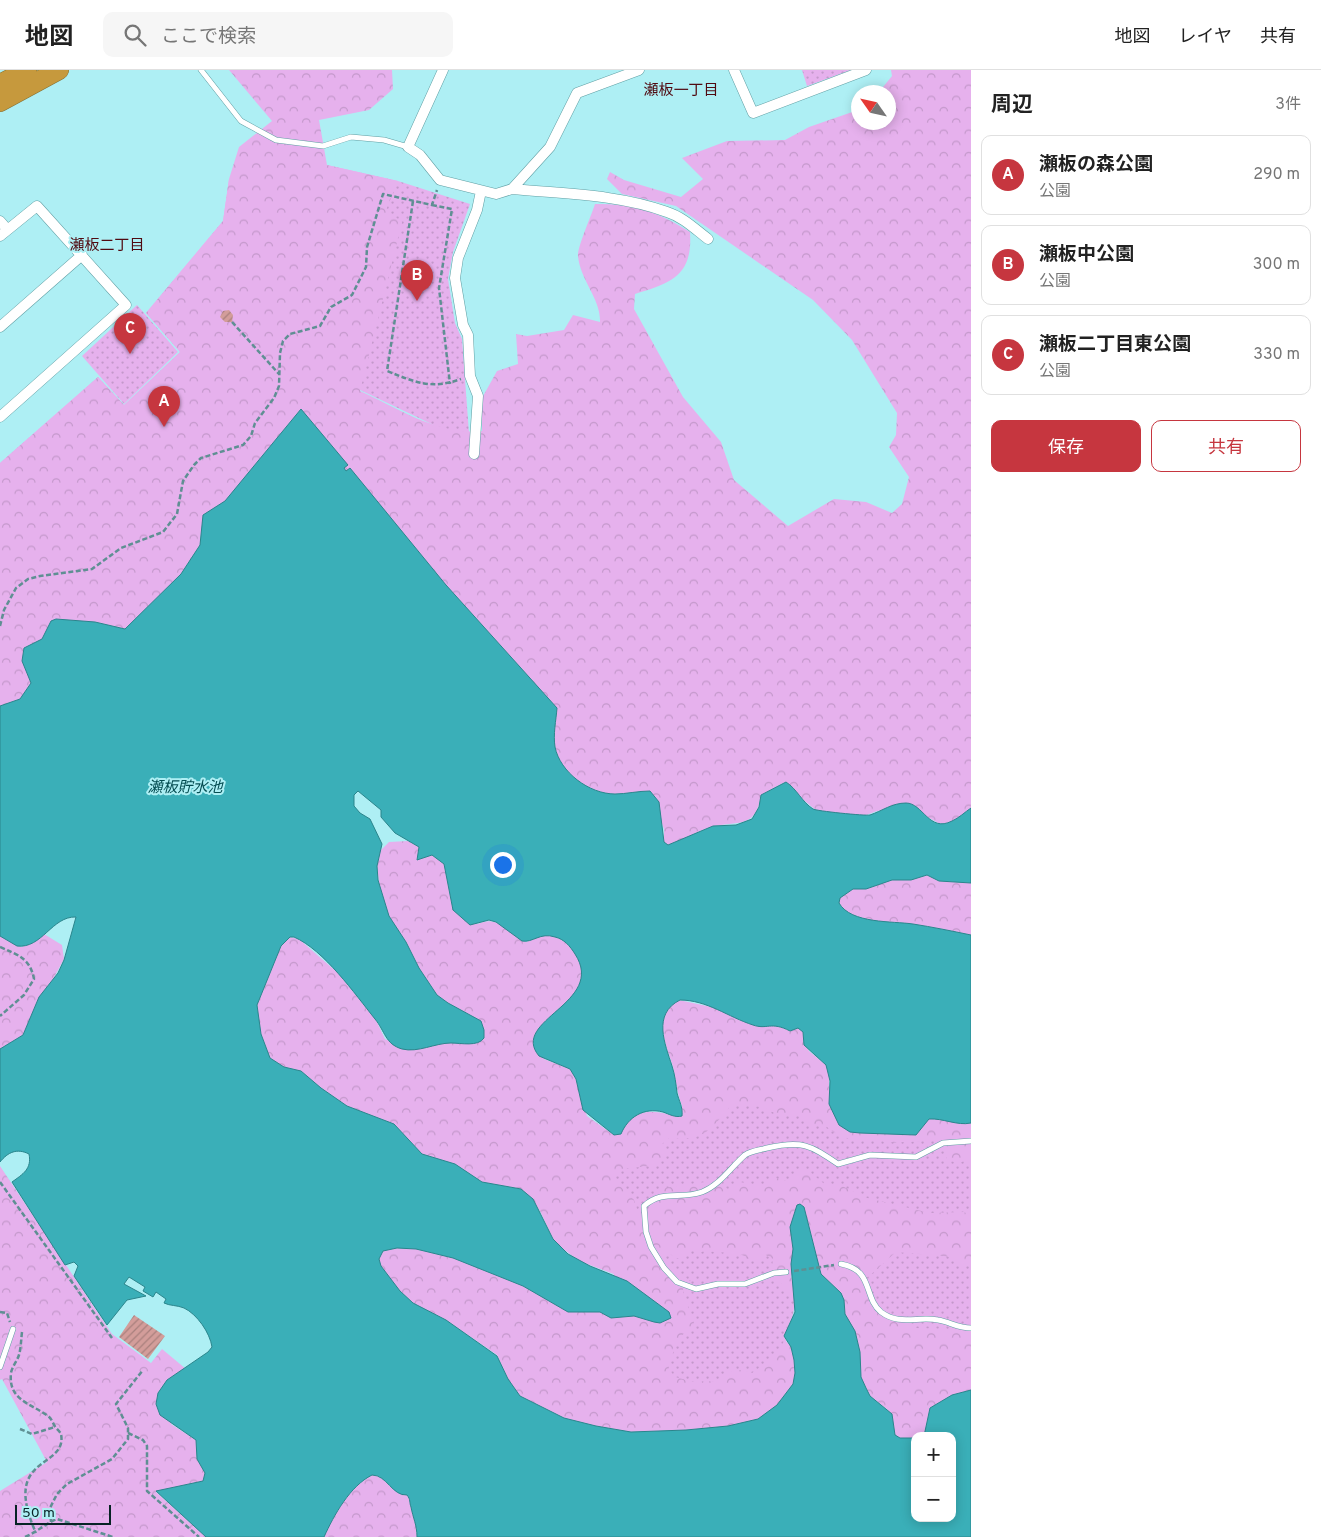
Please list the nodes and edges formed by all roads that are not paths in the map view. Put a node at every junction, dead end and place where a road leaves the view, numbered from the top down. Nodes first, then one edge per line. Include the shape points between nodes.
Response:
1 (27, 70) edge
2 (60, 70) edge
3 (201, 70) edge
4 (443, 70) edge
5 (639, 70) edge
6 (734, 70) edge
7 (866, 70) edge
8 (0, 84) edge
9 (0, 102) edge
10 (408, 146) junction
11 (512, 189) junction
12 (481, 191) junction
13 (0, 220) edge
14 (4, 232) edge
15 (708, 239) dead end
16 (82, 255) junction
17 (0, 327) edge
18 (0, 417) edge
19 (474, 454) dead end
20 (971, 1141) edge
21 (842, 1264) road end
22 (786, 1272) road end
23 (971, 1328) edge
24 (13, 1329) road end
25 (0, 1367) edge

1 - 8 highway
2 - 9 highway
3 - 10 lane via 241,121 276,140 323,146 351,137
4 - 10 street
5 - 11 street via 576,93 550,147
6 - 7 street via 753,113
10 - 12 street via 420,155 440,180
11 - 12 street via 496,194
11 - 15 street via 625,201 668,212
12 - 19 street via 458,258 456,278 463,325 468,335 470,376 478,396
13 - 14 street
14 - 16 street via 37,206
16 - 17 street
16 - 18 street via 126,306
20 - 22 lane via 944,1142 916,1157 870,1155 838,1164 819,1149 803,1144 781,1145 748,1153 722,1179 702,1192 683,1196 661,1195 644,1206 651,1247 664,1268 678,1282 696,1289 718,1284 745,1284
21 - 23 lane via 861,1274 869,1285 873,1302 894,1320 937,1319 960,1328
24 - 25 lane

